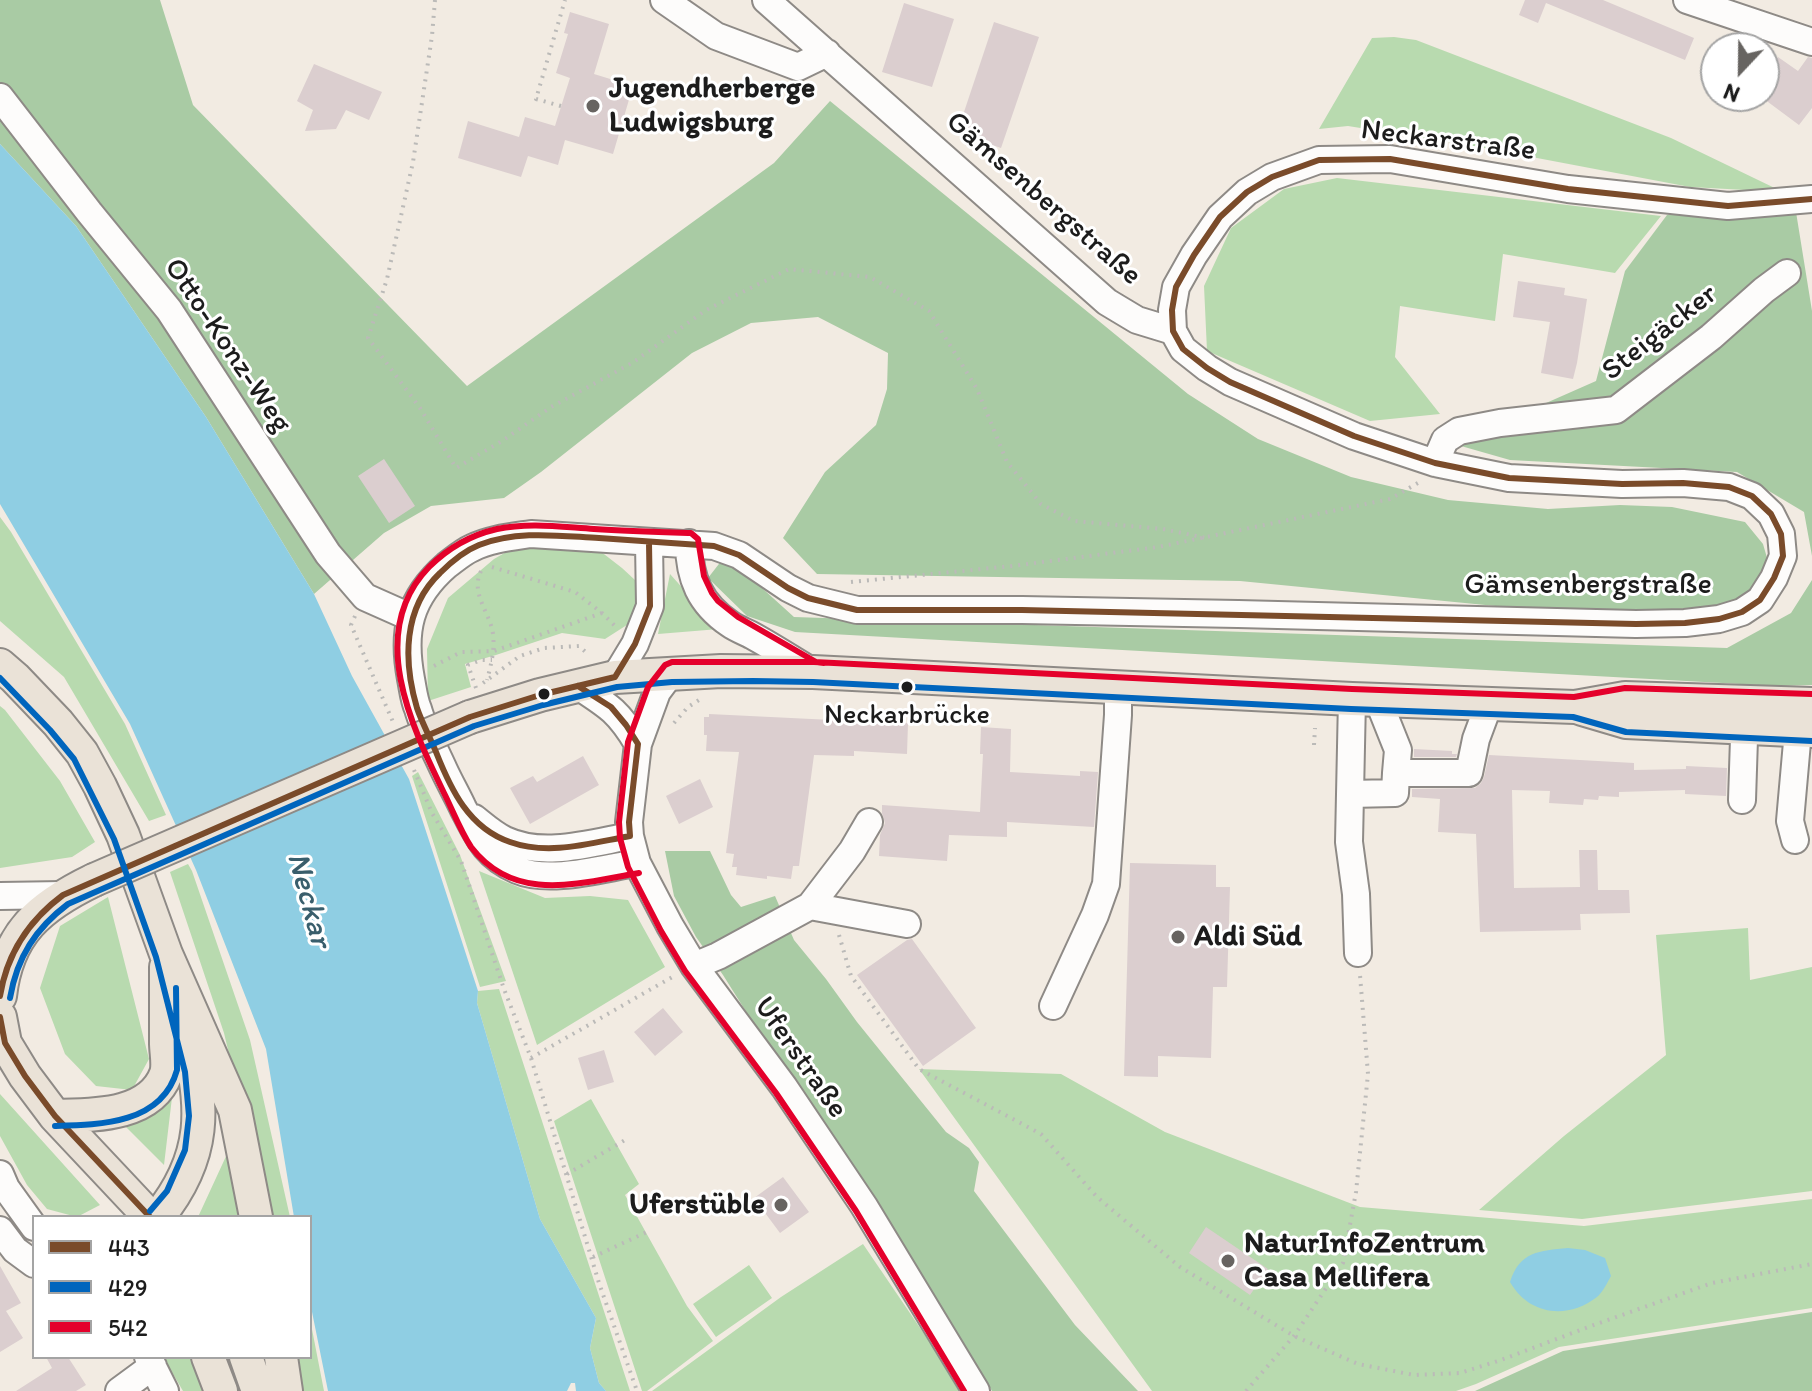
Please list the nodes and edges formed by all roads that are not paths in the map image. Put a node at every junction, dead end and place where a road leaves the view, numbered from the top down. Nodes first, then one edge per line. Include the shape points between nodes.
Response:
1 (664, 0) edge
2 (766, 0) edge
3 (1687, 0) edge
4 (1812, 42) edge
5 (827, 53) junction
6 (0, 97) edge
7 (1812, 199) edge
8 (1787, 273) dead end
9 (1173, 331) junction
10 (1435, 463) junction
11 (649, 543) junction
12 (689, 543) junction
13 (410, 617) junction
14 (0, 665) edge
15 (672, 672) junction
16 (813, 672) junction
17 (615, 677) junction
18 (578, 686) junction
19 (1118, 687) junction
20 (1365, 699) junction
21 (1489, 704) junction
22 (1745, 715) junction
23 (1807, 722) edge
24 (638, 744) junction
25 (1396, 773) junction
26 (1350, 794) junction
27 (1742, 800) dead end
28 (464, 809) junction
29 (869, 822) dead end
30 (630, 836) junction
31 (1795, 840) dead end
32 (637, 863) junction
33 (63, 895) junction
34 (0, 896) edge
35 (810, 906) junction
36 (907, 924) dead end
37 (1358, 953) road end
38 (166, 954) junction
39 (694, 966) junction
40 (0, 996) edge
41 (1053, 1006) dead end
42 (0, 1017) edge
43 (55, 1116) junction
44 (2, 1185) edge
45 (148, 1215) edge
46 (160, 1215) edge
47 (256, 1215) edge
48 (32, 1224) edge
49 (0, 1230) edge
50 (32, 1263) edge
51 (209, 1359) edge
52 (247, 1359) edge
53 (281, 1359) edge
54 (150, 1361) edge
55 (119, 1391) edge
56 (165, 1391) edge
57 (221, 1391) edge
58 (258, 1391) edge
59 (286, 1391) edge
60 (976, 1391) edge

1 - 5 street via 716,36 798,67
2 - 5 street, Gämsenbergstraße
3 - 4 street
5 - 9 street, Gämsenbergstraße via 1107,302 1137,320
6 - 13 street, Otto-Konz-Weg via 169,310 328,554 365,597
7 - 9 street, Neckarstraße via 1728,206 1568,189 1390,159 1319,160 1272,177 1220,217 1176,287
8 - 10 street, Steigäcker via 1616,410 1459,431 1445,440
9 - 10 street, Gämsenbergstraße via 1183,349 1230,382 1354,436
10 - 12 street, Gämsenbergstraße via 1509,478 1729,487 1752,496 1771,514 1781,534 1783,556 1760,600 1742,612 1685,623 1636,624 857,610 808,598 733,552
11 - 12 street, Gämsenbergstraße
11 - 13 street, Gämsenbergstraße via 531,534 504,538 457,557 434,577
11 - 17 street via 650,606
12 - 16 street via 694,584 710,607
13 - 28 street, Gämsenbergstraße via 407,641 417,708
14 - 38 main road via 82,753 123,835
15 - 16 main road
15 - 17 main road
15 - 24 street, Uferstraße via 657,692
16 - 19 main road
17 - 18 main road
18 - 24 street via 611,707
18 - 33 main road, bridge via 473,702
19 - 20 main road
19 - 41 street via 1106,884
20 - 21 main road
20 - 25 street via 1398,750
20 - 26 street
21 - 22 main road via 1575,707 1625,698 1669,723
21 - 25 street via 1469,773
22 - 23 main road
22 - 27 street
23 - 31 street via 1790,821
24 - 30 street, Uferstraße
25 - 26 street via 1395,793
26 - 37 street
28 - 30 street, Gämsenbergstraße via 506,841 520,845 553,848
28 - 32 street, Gämsenbergstraße via 479,841 519,871 558,875
29 - 35 street
30 - 32 street, Uferstraße
32 - 39 street, Uferstraße
33 - 34 street
33 - 40 main road via 21,935
35 - 36 street
35 - 39 street
38 - 43 main road via 167,1072 155,1090 126,1109
38 - 46 main road via 195,1070 199,1116 195,1152 175,1196
38 - 47 main road via 235,1110
39 - 60 street, Uferstraße via 864,1206
42 - 43 main road via 5,1043
43 - 45 main road
44 - 48 street
49 - 50 street
51 - 57 main road
52 - 58 main road
53 - 59 main road
54 - 55 street
54 - 56 street

